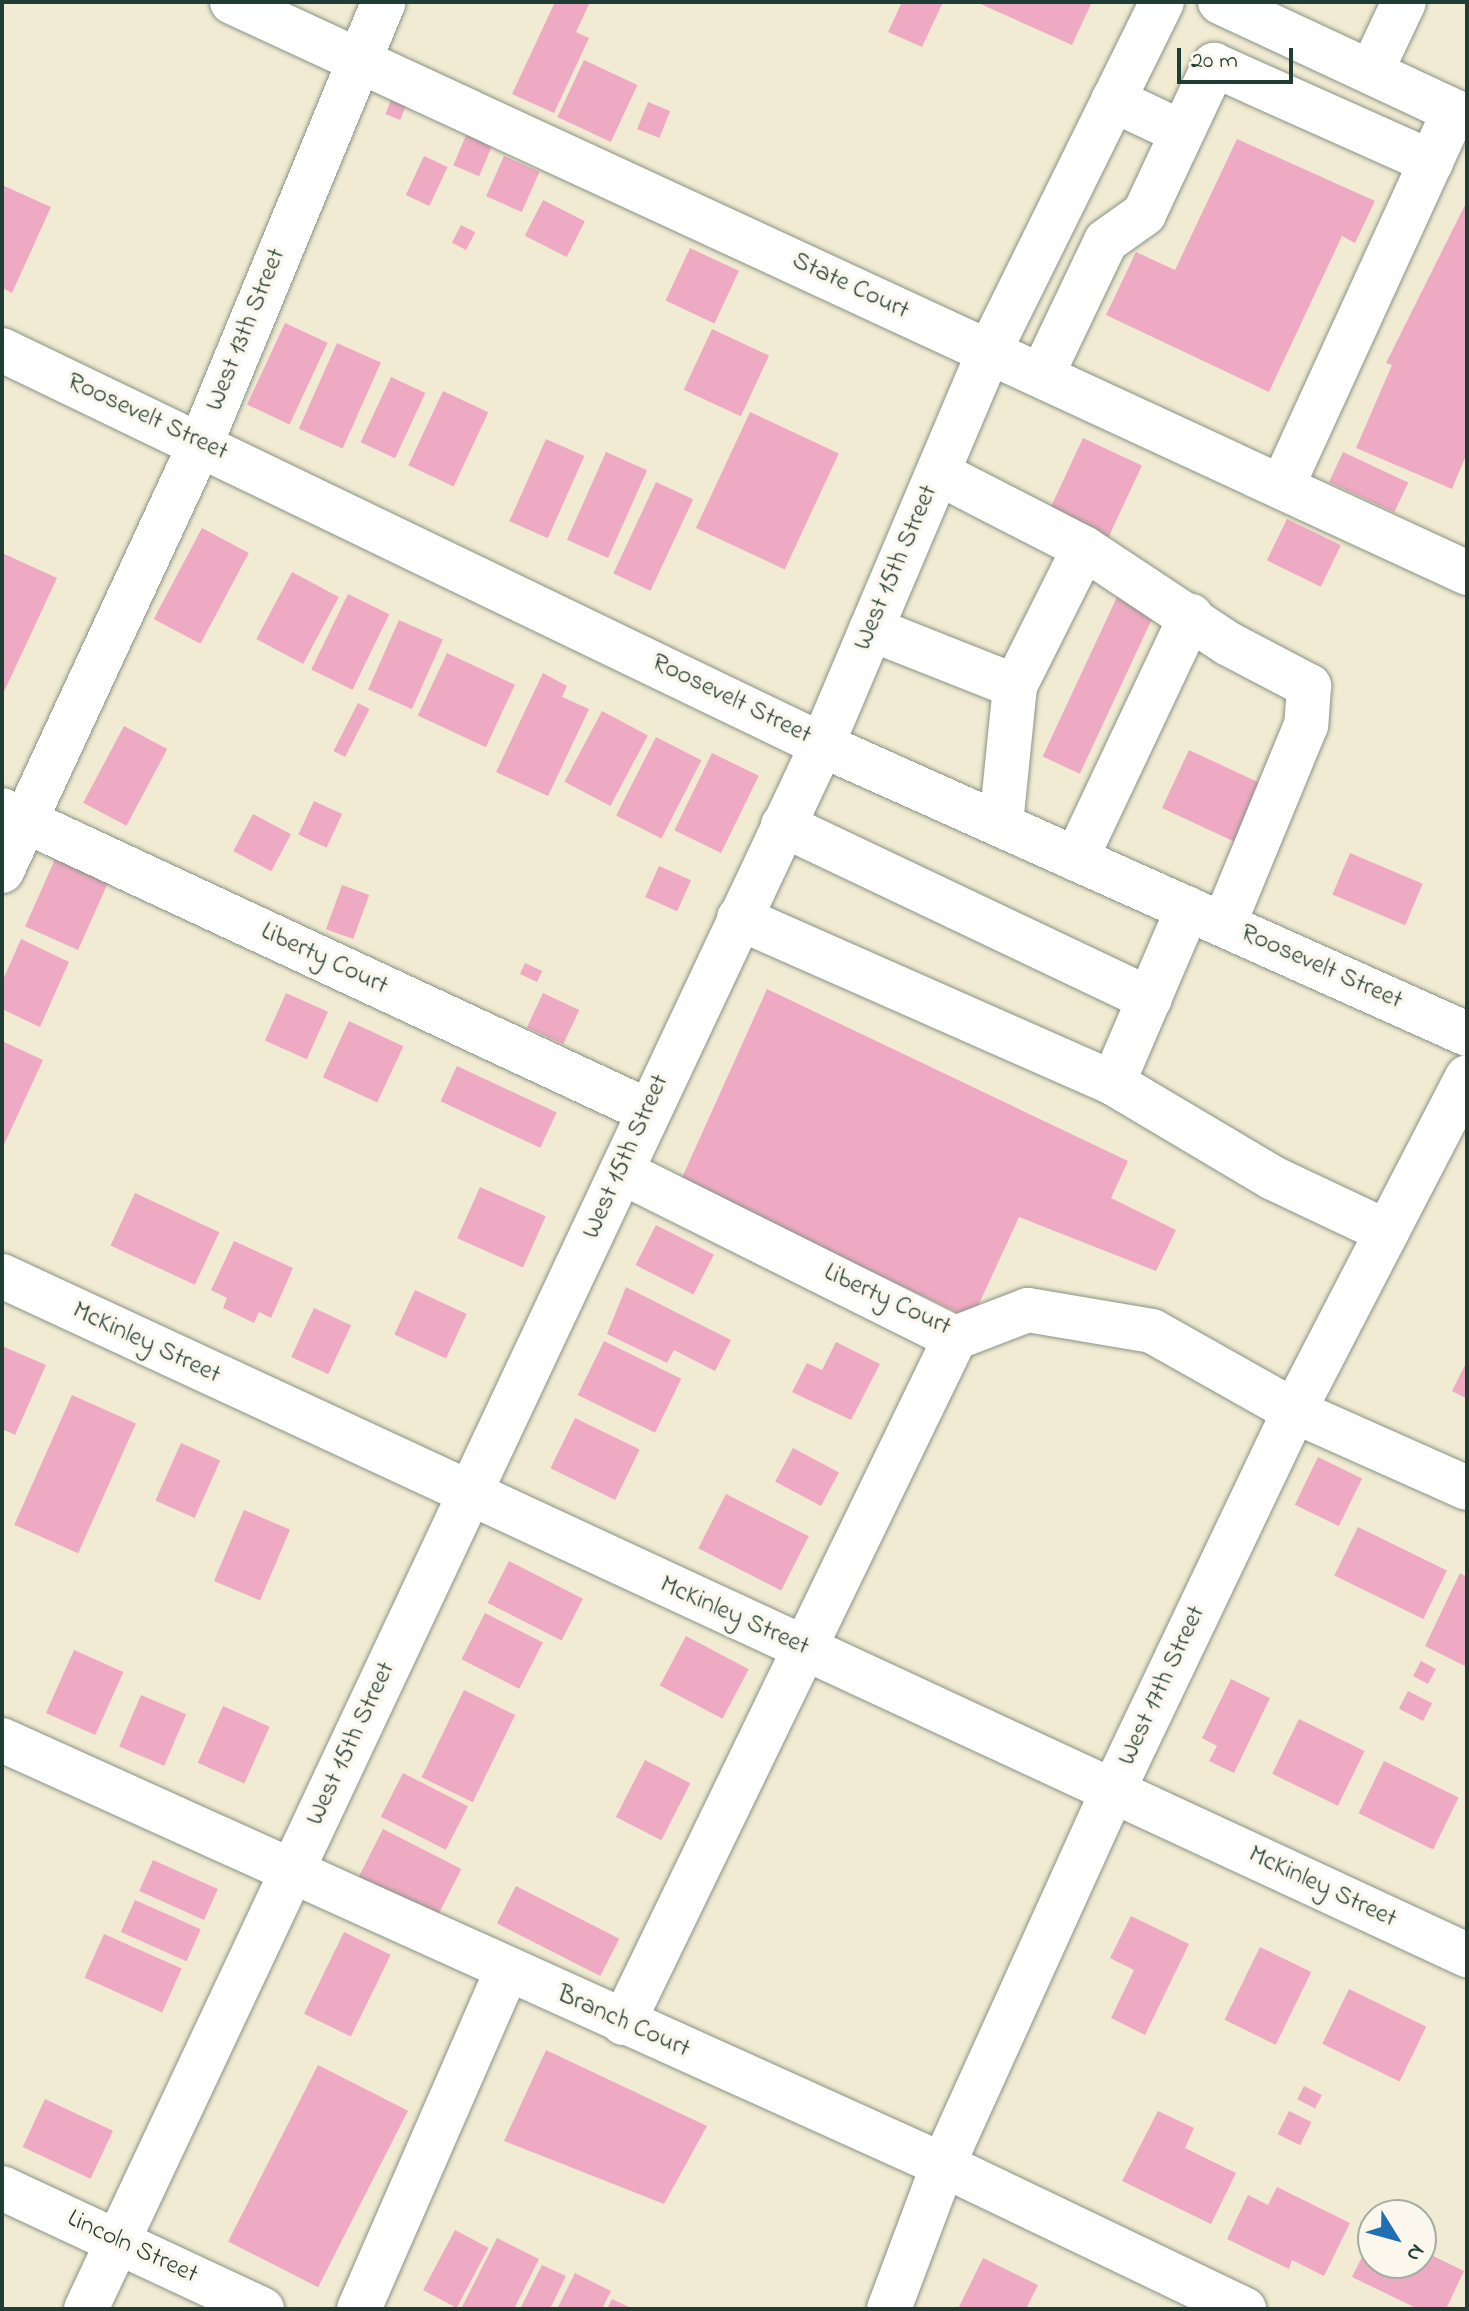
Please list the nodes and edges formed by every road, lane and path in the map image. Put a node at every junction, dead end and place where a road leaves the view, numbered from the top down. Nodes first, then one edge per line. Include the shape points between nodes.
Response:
1 (232, 2) edge
2 (384, 2) edge
3 (1162, 2) edge
4 (1220, 2) edge
5 (1404, 2) edge
6 (1282, 31) junction
7 (357, 61) junction
8 (1371, 72) junction
9 (1258, 84) junction
10 (1113, 100) junction
11 (1461, 114) edge
12 (1181, 132) junction
13 (1431, 162) junction
14 (1047, 234) junction
15 (1100, 254) junction
16 (2, 350) edge
17 (990, 350) junction
18 (1042, 375) junction
19 (201, 443) junction
20 (938, 473) junction
21 (1282, 487) junction
22 (1084, 548) junction
23 (1467, 573) edge
24 (1191, 616) junction
25 (871, 629) junction
26 (1015, 686) junction
27 (822, 745) junction
28 (14, 815) edge
29 (1001, 824) junction
30 (783, 825) junction
31 (1076, 859) junction
32 (2, 871) edge
33 (1206, 916) junction
34 (739, 918) junction
35 (1150, 999) junction
36 (1467, 1034) edge
37 (1467, 1077) edge
38 (1113, 1083) junction
39 (646, 1110) junction
40 (622, 1172) junction
41 (1387, 1232) junction
42 (2, 1276) edge
43 (955, 1338) junction
44 (1294, 1411) junction
45 (1467, 1488) edge
46 (470, 1497) junction
47 (805, 1649) junction
48 (2, 1740) edge
49 (1113, 1791) junction
50 (290, 1875) junction
51 (1467, 1955) edge
52 (507, 1971) junction
53 (623, 2023) junction
54 (943, 2165) junction
55 (2, 2188) edge
56 (117, 2241) junction
57 (86, 2309) edge
58 (262, 2309) edge
59 (359, 2309) edge
60 (889, 2309) edge
61 (1244, 2309) edge

1 - 7 street, State Court
2 - 7 street, West 13th Street
3 - 10 street, West 15th Street
4 - 6 street
5 - 8 street
6 - 8 street
6 - 9 street
7 - 17 street, State Court
7 - 19 street, West 13th Street
8 - 11 street
9 - 12 street via 1214,65
9 - 13 street
10 - 12 street
10 - 14 street, West 15th Street
11 - 13 street
12 - 15 street via 1144,214
13 - 21 street
14 - 15 street
14 - 17 street, West 15th Street
15 - 18 street
16 - 19 street, Roosevelt Street
17 - 18 street, State Court
17 - 20 street, West 15th Street
18 - 21 street, State Court
19 - 27 street, Roosevelt Street
19 - 28 street, West 13th Street
20 - 22 street
20 - 25 street, West 15th Street
21 - 23 street, State Court
22 - 24 street
22 - 26 street
24 - 31 street
24 - 33 street via 1309,686 1306,725
25 - 26 street
25 - 27 street, West 15th Street
26 - 29 street
27 - 29 street, Roosevelt Street
27 - 30 street, West 15th Street
28 - 32 street, West 13th Street
28 - 39 street, Liberty Court
29 - 31 street, Roosevelt Street
30 - 34 street, West 15th Street
30 - 35 street
31 - 33 street, Roosevelt Street
33 - 35 street
33 - 36 street, Roosevelt Street
34 - 38 street
34 - 39 street, West 15th Street
35 - 38 street
37 - 41 street, West 17th Street
38 - 41 street via 1273,1178
39 - 40 street, West 15th Street
40 - 43 street, Liberty Court
40 - 46 street, West 15th Street
41 - 44 street, West 17th Street
42 - 46 street, McKinley Street
43 - 44 street, Liberty Court via 1028,1310 1152,1331
43 - 47 street
44 - 45 street, Liberty Court
44 - 49 street, West 17th Street
46 - 47 street, McKinley Street
46 - 50 street, West 15th Street
47 - 49 street, McKinley Street
47 - 53 street
48 - 50 street, Branch Court
49 - 51 street, McKinley Street
49 - 54 street, West 17th Street
50 - 52 street, Branch Court
50 - 56 street, West 15th Street
52 - 53 street, Branch Court
52 - 59 street
53 - 54 street, Branch Court
54 - 60 street, West 17th Street
54 - 61 street, Branch Court
55 - 56 street, Lincoln Street
56 - 57 street, West 15th Street
56 - 58 street, Lincoln Street

